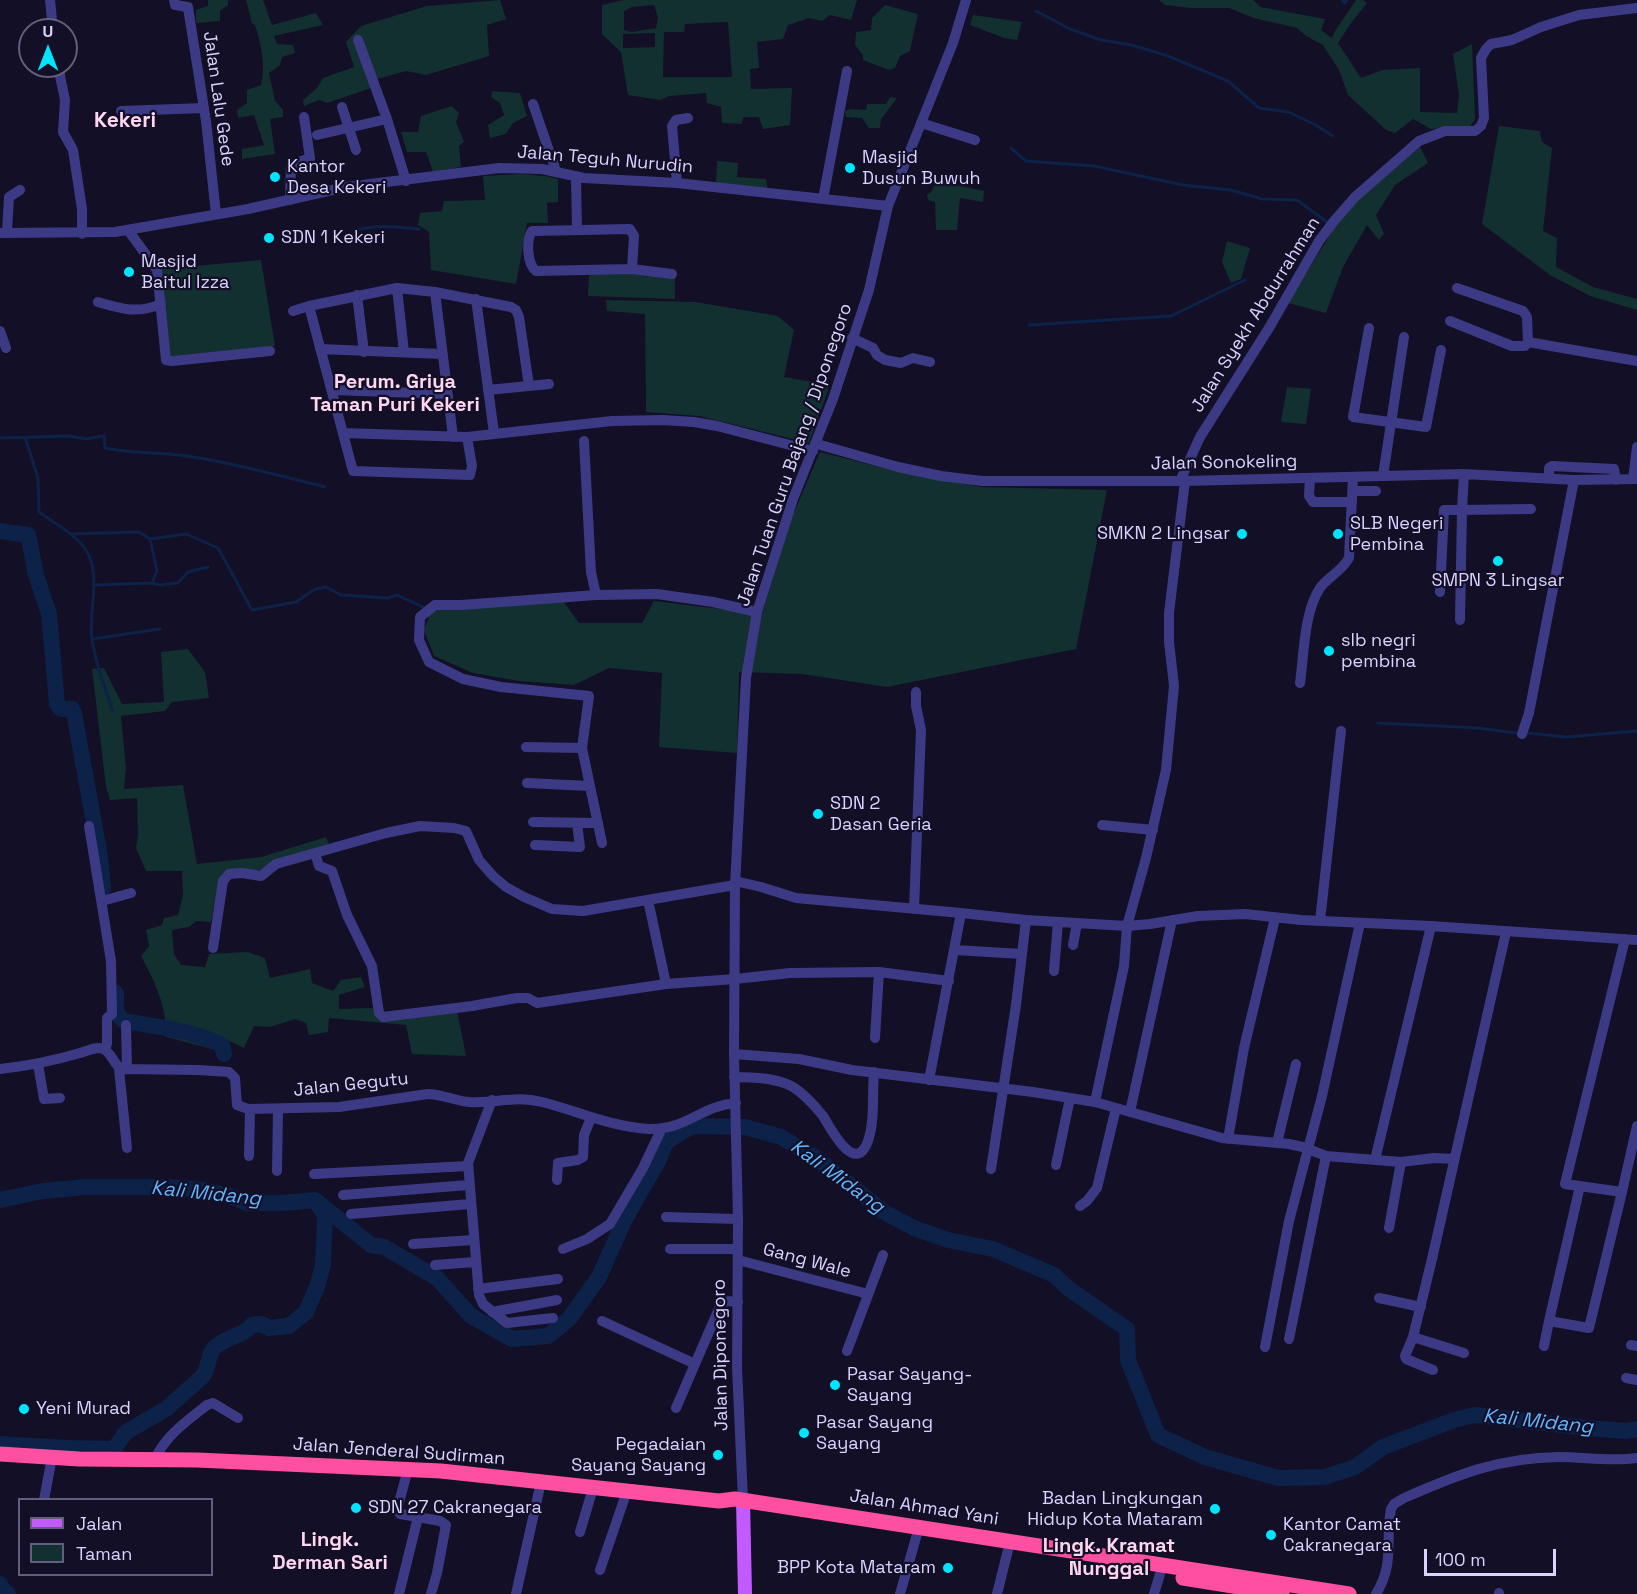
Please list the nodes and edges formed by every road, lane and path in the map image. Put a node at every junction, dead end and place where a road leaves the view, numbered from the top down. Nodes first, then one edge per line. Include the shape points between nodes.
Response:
1 (50, 0) edge
2 (174, 0) edge
3 (966, 0) edge
4 (1637, 8) edge
5 (52, 18) edge
6 (358, 40) dead end
7 (847, 71) dead end
8 (60, 78) edge
9 (533, 104) dead end
10 (342, 107) dead end
11 (204, 108) junction
12 (121, 111) dead end
13 (304, 117) dead end
14 (688, 118) dead end
15 (387, 119) junction
16 (921, 123) junction
17 (349, 127) junction
18 (317, 135) dead end
19 (975, 140) dead end
20 (356, 150) dead end
21 (556, 171) junction
22 (580, 177) junction
23 (406, 181) junction
24 (676, 183) junction
25 (20, 190) dead end
26 (823, 199) junction
27 (290, 200) junction
28 (888, 206) junction
29 (216, 214) junction
30 (128, 230) junction
31 (580, 230) junction
32 (3, 233) edge
33 (82, 234) junction
34 (632, 269) junction
35 (672, 274) dead end
36 (397, 288) junction
37 (1457, 288) dead end
38 (435, 292) junction
39 (357, 295) junction
40 (476, 299) junction
41 (98, 302) dead end
42 (161, 304) junction
43 (309, 306) junction
44 (294, 311) dead end
45 (1450, 321) dead end
46 (1369, 328) dead end
47 (0, 331) edge
48 (1404, 337) dead end
49 (852, 338) junction
50 (1528, 342) junction
51 (6, 348) dead end
52 (320, 349) junction
53 (1441, 350) dead end
54 (270, 351) dead end
55 (364, 352) junction
56 (404, 352) junction
57 (442, 354) junction
58 (1637, 361) edge
59 (930, 362) dead end
60 (549, 384) dead end
61 (529, 386) junction
62 (332, 390) junction
63 (489, 390) junction
64 (447, 394) junction
65 (1391, 423) junction
66 (343, 433) junction
67 (494, 433) junction
68 (453, 437) junction
69 (467, 437) junction
70 (584, 441) dead end
71 (815, 447) junction
72 (1637, 447) edge
73 (1464, 474) junction
74 (1383, 476) junction
75 (1353, 477) junction
76 (1310, 478) junction
77 (1549, 478) junction
78 (1635, 479) edge
79 (1574, 480) junction
80 (1616, 480) junction
81 (1182, 482) junction
82 (1376, 491) dead end
83 (1353, 496) junction
84 (1531, 509) dead end
85 (1462, 510) junction
86 (1440, 592) dead end
87 (596, 595) junction
88 (757, 612) junction
89 (1460, 620) dead end
90 (1300, 683) dead end
91 (916, 692) dead end
92 (1341, 730) dead end
93 (1522, 734) dead end
94 (526, 747) dead end
95 (582, 748) junction
96 (527, 783) dead end
97 (589, 786) junction
98 (533, 822) dead end
99 (577, 823) junction
100 (598, 823) junction
101 (1102, 825) dead end
102 (89, 826) dead end
103 (1153, 830) junction
104 (602, 843) dead end
105 (535, 845) dead end
106 (315, 853) junction
107 (735, 884) junction
108 (131, 893) dead end
109 (105, 900) junction
110 (648, 900) junction
111 (914, 909) junction
112 (961, 913) junction
113 (1275, 918) junction
114 (1026, 920) junction
115 (1172, 920) junction
116 (1320, 921) junction
117 (1058, 922) junction
118 (1077, 923) junction
119 (1360, 923) junction
120 (1127, 926) junction
121 (1431, 926) junction
122 (1506, 932) junction
123 (1625, 939) junction
124 (1637, 940) edge
125 (1073, 945) dead end
126 (213, 948) dead end
127 (955, 950) junction
128 (1022, 954) junction
129 (1054, 971) dead end
130 (879, 972) junction
131 (735, 979) junction
132 (949, 981) junction
133 (666, 984) junction
134 (126, 1025) dead end
135 (875, 1038) dead end
136 (105, 1050) junction
137 (734, 1054) junction
138 (38, 1064) junction
139 (1296, 1064) dead end
140 (0, 1068) edge
141 (123, 1069) junction
142 (874, 1072) junction
143 (734, 1077) junction
144 (929, 1080) junction
145 (1003, 1089) junction
146 (60, 1098) dead end
147 (1070, 1098) junction
148 (492, 1100) junction
149 (1095, 1102) junction
150 (736, 1103) junction
151 (1116, 1108) junction
152 (278, 1109) junction
153 (250, 1110) junction
154 (1130, 1112) junction
155 (736, 1117) joint
156 (591, 1118) junction
157 (1637, 1126) edge
158 (662, 1128) junction
159 (1228, 1139) junction
160 (1277, 1143) junction
161 (127, 1149) dead end
162 (1309, 1149) junction
163 (249, 1156) dead end
164 (1326, 1156) junction
165 (1454, 1159) junction
166 (1375, 1160) junction
167 (1401, 1162) junction
168 (468, 1166) junction
169 (1056, 1166) dead end
170 (991, 1168) dead end
171 (277, 1171) dead end
172 (314, 1174) dead end
173 (557, 1180) dead end
174 (468, 1185) junction
175 (1580, 1186) junction
176 (1622, 1192) junction
177 (343, 1195) dead end
178 (470, 1204) junction
179 (1080, 1206) dead end
180 (351, 1214) dead end
181 (666, 1217) dead end
182 (738, 1219) junction
183 (1389, 1228) dead end
184 (473, 1240) junction
185 (413, 1244) dead end
186 (563, 1249) dead end
187 (670, 1249) dead end
188 (738, 1254) junction
189 (883, 1255) dead end
190 (475, 1262) junction
191 (435, 1265) dead end
192 (558, 1279) dead end
193 (478, 1289) junction
194 (868, 1294) junction
195 (1379, 1298) dead end
196 (558, 1300) dead end
197 (738, 1302) junction
198 (1421, 1307) junction
199 (492, 1312) junction
200 (553, 1318) dead end
201 (1550, 1320) junction
202 (602, 1321) dead end
203 (1413, 1337) junction
204 (1289, 1339) dead end
205 (1544, 1346) dead end
206 (1265, 1347) dead end
207 (847, 1351) dead end
208 (1464, 1353) dead end
209 (695, 1365) junction
210 (1433, 1370) dead end
211 (676, 1408) dead end
212 (238, 1418) dead end
213 (0, 1454) edge
214 (52, 1457) junction
215 (1637, 1458) edge
216 (156, 1459) junction
217 (408, 1469) junction
218 (541, 1482) junction
219 (593, 1488) junction
220 (627, 1491) junction
221 (44, 1498) edge
222 (743, 1504) junction
223 (418, 1517) junction
224 (580, 1532) dead end
225 (917, 1534) junction
226 (1034, 1549) junction
227 (1008, 1550) junction
228 (600, 1570) dead end
229 (1160, 1574) junction
230 (1319, 1591) edge
231 (399, 1594) edge
232 (431, 1594) edge
233 (516, 1594) edge
234 (745, 1594) edge
235 (900, 1594) edge
236 (998, 1594) edge
237 (1155, 1594) edge
238 (1282, 1594) edge
239 (1349, 1594) edge
240 (1376, 1594) edge

1 - 5 street
2 - 11 street, Jalan Lalu Gede via 175,5 188,7
3 - 16 street, Jalan Tuan Guru Bajang / Diponegoro
4 - 81 street, Jalan Syekh Abdurrahman via 1579,15 1488,46 1481,58 1481,126 1472,132 1445,131 1419,141 1341,213 1319,241 1204,429
6 - 15 street
7 - 26 street
8 - 33 street via 65,100 63,132 73,150
9 - 21 street
10 - 17 street
11 - 12 street
11 - 29 street, Jalan Lalu Gede
13 - 27 street via 310,158 291,165
14 - 24 street via 676,120 672,126
15 - 17 street
15 - 23 street
16 - 19 street
16 - 28 street, Jalan Tuan Guru Bajang / Diponegoro
17 - 18 street
17 - 20 street
21 - 22 street, Jalan Teguh Nurudin
21 - 23 street, Jalan Teguh Nurudin via 499,168
22 - 24 street, Jalan Teguh Nurudin
22 - 31 street
23 - 27 street, Jalan Teguh Nurudin via 346,187
24 - 26 street, Jalan Teguh Nurudin
25 - 32 street via 9,197
26 - 28 street, Jalan Teguh Nurudin
27 - 29 street, Jalan Teguh Nurudin
28 - 49 street, Jalan Tuan Guru Bajang / Diponegoro via 869,290
29 - 30 street, Jalan Teguh Nurudin
30 - 33 street, Jalan Teguh Nurudin
30 - 42 street via 157,270
31 - 34 street via 630,229 634,236
31 - 34 street via 532,231 529,260 533,269
32 - 33 street, Jalan Teguh Nurudin
34 - 35 street
36 - 38 street
36 - 39 street
36 - 56 street
37 - 50 street via 1523,311
38 - 40 street
38 - 57 street
39 - 43 street
39 - 55 street
40 - 61 street via 516,310
40 - 63 street
41 - 42 street via 132,310 147,310
42 - 54 street via 166,360
43 - 44 street
43 - 52 street
45 - 50 street via 1512,346 1525,346
46 - 65 street via 1353,417
47 - 51 street
48 - 65 street
49 - 59 street via 873,348 885,360 901,363 913,358
49 - 71 street, Jalan Tuan Guru Bajang / Diponegoro
50 - 58 street
52 - 55 street
52 - 62 street
53 - 65 street via 1426,426
55 - 56 street
56 - 57 street
57 - 64 street
60 - 61 street
61 - 63 street
62 - 64 street
62 - 66 street
63 - 67 street
64 - 68 street
65 - 74 street
66 - 68 street, Jalan Sonokeling
66 - 69 street via 353,471 470,476
67 - 69 street, Jalan Sonokeling
67 - 71 street, Jalan Sonokeling via 663,420 717,426
68 - 69 street, Jalan Sonokeling
70 - 87 street via 591,572
71 - 81 street, Jalan Sonokeling via 940,476 982,481
71 - 88 street, Jalan Tuan Guru Bajang / Diponegoro via 796,490
72 - 78 street
73 - 74 street, Jalan Sonokeling
73 - 77 street, Jalan Sonokeling
73 - 85 street
74 - 75 street, Jalan Sonokeling
75 - 76 street, Jalan Sonokeling
75 - 83 street
76 - 81 street, Jalan Sonokeling
76 - 83 street via 1309,495 1313,502
77 - 79 street, Jalan Sonokeling
77 - 80 street via 1552,466 1614,469
78 - 80 street, Jalan Sonokeling
79 - 80 street, Jalan Sonokeling
79 - 93 street
81 - 103 street via 1169,614 1173,695 1166,770
82 - 83 street
83 - 90 street via 1349,558 1311,603
84 - 85 street
85 - 86 street via 1444,510
85 - 89 street
87 - 88 street via 657,594
87 - 95 street via 435,605 420,617 419,640 429,662 463,679 589,696
88 - 107 street, Jalan Tuan Guru Bajang / Diponegoro via 746,678
91 - 111 street via 921,730
92 - 116 street
94 - 95 street
95 - 97 street
96 - 97 street
97 - 100 street
98 - 99 street
99 - 100 street
99 - 105 street via 580,847
100 - 104 street
101 - 103 street
102 - 109 street
103 - 120 street
106 - 110 street via 420,826 454,828 468,833 479,860 506,887 552,909 583,910
106 - 126 street via 276,864 264,875 226,877
106 - 133 street via 320,866 332,871 347,915 372,966 379,1013 383,1017 517,998 541,1003
107 - 110 street
107 - 111 street via 796,898
107 - 131 street, Jalan Tuan Guru Bajang / Diponegoro
108 - 109 street
109 - 136 street via 112,1014 107,1018
110 - 133 street
111 - 112 street
112 - 114 street
112 - 127 street
113 - 115 street via 1229,914
113 - 116 street
113 - 159 street via 1244,1048
114 - 117 street
114 - 128 street
115 - 120 street
115 - 154 street
116 - 119 street
117 - 118 street
117 - 129 street
118 - 120 street
118 - 125 street
119 - 121 street
119 - 162 street
120 - 149 street via 1124,966
121 - 122 street
121 - 166 street
122 - 123 street
122 - 165 street
123 - 124 street
123 - 175 street via 1565,1184
127 - 128 street
127 - 132 street
128 - 145 street
130 - 131 street via 790,973
130 - 132 street
130 - 135 street
131 - 133 street
131 - 137 street, Jalan Tuan Guru Bajang / Diponegoro
132 - 144 street
134 - 141 street
136 - 138 street via 91,1049
136 - 141 street
137 - 142 street via 799,1059
137 - 143 street, Jalan Tuan Guru Bajang / Diponegoro
138 - 140 street
138 - 146 street via 42,1096
139 - 160 street
141 - 153 street via 229,1072 235,1078 237,1105
141 - 161 street
142 - 143 street via 868,1141 855,1154 793,1087 769,1079
142 - 144 street
143 - 150 street, Jalan Tuan Guru Bajang / Diponegoro
144 - 145 street
145 - 147 street
145 - 170 street
147 - 149 street
147 - 169 street
148 - 152 street, Jalan Gegutu via 467,1102 428,1094 367,1104
148 - 156 street, Jalan Gegutu via 525,1098
148 - 168 street
149 - 151 street
150 - 155 street, Jalan Tuan Guru Bajang / Diponegoro
150 - 158 street, Jalan Gegutu via 717,1106 680,1125
151 - 154 street
151 - 179 street via 1097,1188
152 - 153 street, Jalan Gegutu
152 - 171 street
153 - 163 street
154 - 159 street
155 - 182 street, Jalan Diponegoro
156 - 158 street, Jalan Gegutu via 636,1128
156 - 173 street via 584,1135 583,1157 558,1163
157 - 176 street
158 - 186 street via 610,1224
159 - 160 street
160 - 162 street
162 - 164 street
162 - 206 street via 1289,1221
164 - 166 street
164 - 204 street
165 - 167 street
165 - 198 street
166 - 167 street
167 - 183 street
168 - 172 street
168 - 174 street
174 - 177 street
174 - 178 street
175 - 176 street
175 - 201 street
176 - 201 street via 1589,1328
178 - 180 street
178 - 184 street
181 - 182 street
182 - 188 street, Jalan Diponegoro
184 - 185 street
184 - 190 street
187 - 188 street, Gang Wale
188 - 194 street, Gang Wale
188 - 197 street, Jalan Diponegoro
189 - 194 street, Gang Wale
190 - 191 street
190 - 193 street
192 - 193 street
193 - 199 street via 483,1304
194 - 207 street, Gang Wale
195 - 198 street
196 - 199 street
197 - 209 street via 721,1304
197 - 222 street, Jalan Diponegoro
198 - 203 street
199 - 200 street via 507,1323
201 - 205 street
202 - 209 street
203 - 208 street
203 - 210 street via 1405,1358
209 - 211 street
212 - 216 street via 213,1403 207,1405 170,1435
213 - 214 highway, Jalan Jenderal Sudirman
214 - 216 highway, Jalan Jenderal Sudirman
214 - 221 street
215 - 240 street via 1511,1461 1478,1467 1404,1498 1391,1509 1388,1564
216 - 217 highway, Jalan Jenderal Sudirman
217 - 218 highway, Jalan Jenderal Sudirman
217 - 223 street via 397,1510
218 - 219 highway, Jalan Jenderal Sudirman
218 - 233 street
219 - 220 highway, Jalan Jenderal Sudirman
219 - 224 street
220 - 222 highway, Jalan Jenderal Sudirman via 718,1501 728,1498
220 - 228 street
222 - 225 highway
222 - 226 highway, Jalan Ahmad Yani
222 - 234 main road, Jalan Diponegoro
223 - 231 street
223 - 232 street via 446,1525
225 - 227 highway
225 - 235 street
226 - 227 highway
226 - 229 highway
226 - 230 highway, Jalan Ahmad Yani
227 - 236 street
229 - 237 street
229 - 238 highway
230 - 239 highway, Jalan Ahmad Yani

